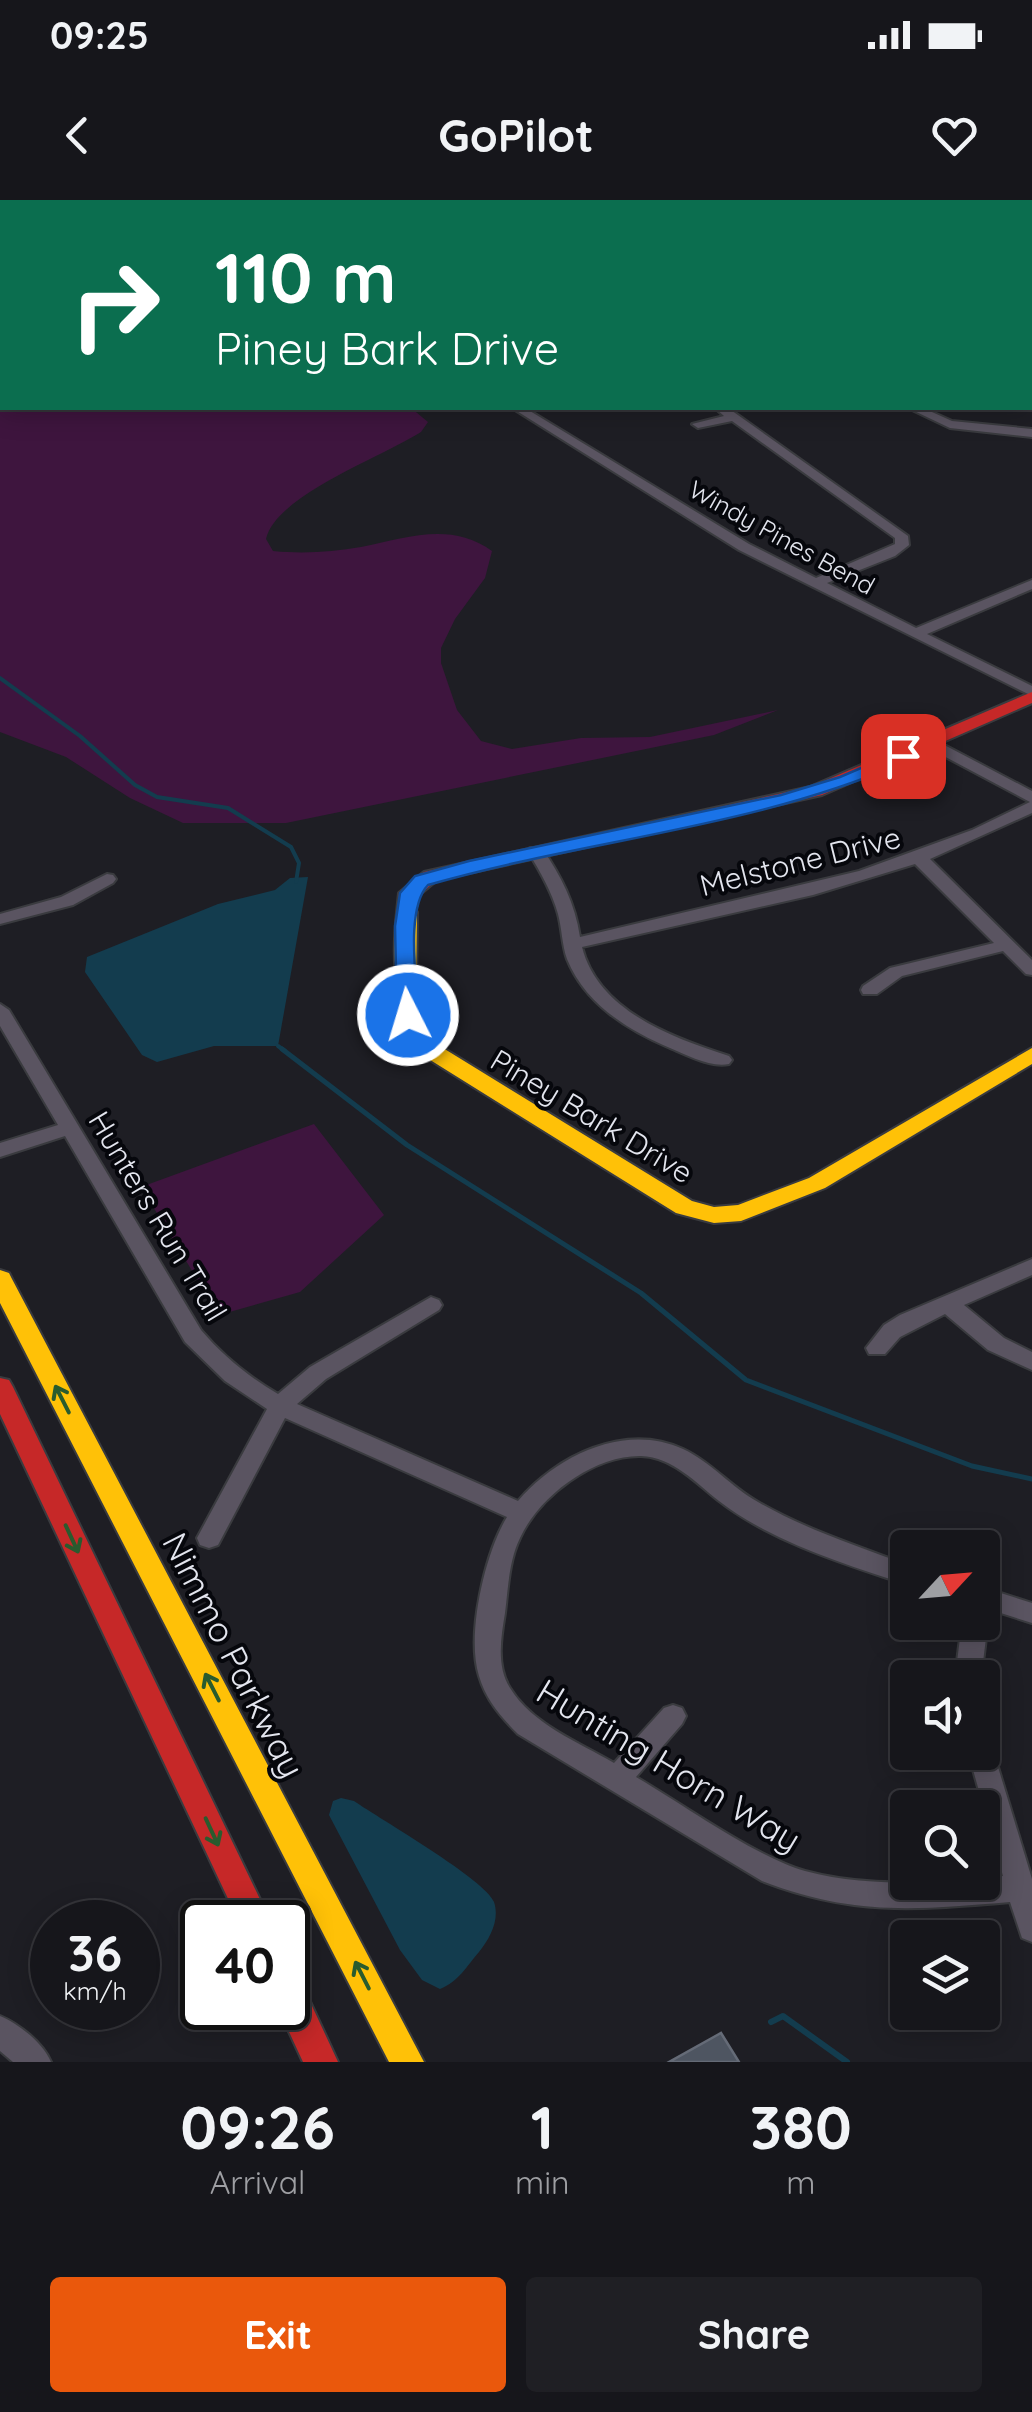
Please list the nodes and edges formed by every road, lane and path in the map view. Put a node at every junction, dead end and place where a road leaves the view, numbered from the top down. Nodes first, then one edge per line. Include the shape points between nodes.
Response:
1 (521, 410) edge
2 (724, 410) edge
3 (918, 410) edge
4 (735, 417) junction
5 (698, 424) dead end
6 (1032, 433) edge
7 (814, 584) junction
8 (1032, 584) edge
9 (914, 634) junction
10 (1032, 695) edge
11 (931, 743) junction
12 (1032, 798) edge
13 (1032, 807) edge
14 (536, 852) junction
15 (921, 860) junction
16 (107, 880) dead end
17 (0, 919) edge
18 (572, 944) junction
19 (1007, 945) junction
20 (1032, 970) edge
21 (870, 990) dead end
22 (0, 1010) edge
23 (1032, 1055) edge
24 (722, 1060) dead end
25 (70, 1128) junction
26 (0, 1150) edge
27 (1032, 1266) edge
28 (0, 1280) edge
29 (950, 1305) junction
30 (431, 1306) dead end
31 (876, 1348) dead end
32 (1032, 1362) edge
33 (0, 1388) edge
34 (280, 1406) junction
35 (522, 1513) junction
36 (209, 1538) dead end
37 (890, 1568) edge
38 (1000, 1603) edge
39 (1032, 1613) edge
40 (673, 1716) dead end
41 (986, 1770) edge
42 (616, 1780) junction
43 (1017, 1888) junction
44 (244, 1900) edge
45 (1032, 1928) edge
46 (306, 2030) edge
47 (0, 2032) edge
48 (36, 2062) edge
49 (321, 2062) edge
50 (406, 2062) edge

1 - 7 street, Windy Pines Bend
2 - 4 street
3 - 6 street via 950,424
4 - 5 street
4 - 7 street via 901,536 902,545 890,554
7 - 9 street, Windy Pines Bend
8 - 9 street
9 - 10 street, Windy Pines Bend
10 - 11 main road, Piney Bark Drive
11 - 12 street
11 - 14 main road, Piney Bark Drive via 785,800
13 - 15 street, Melstone Drive
14 - 18 street via 562,898
14 - 23 main road, Piney Bark Drive via 436,874 415,885 405,926 408,1015 424,1042 452,1066 684,1207 742,1213 817,1183
15 - 18 street, Melstone Drive
15 - 19 street
16 - 17 street via 82,895
18 - 24 street via 583,973 616,1008 658,1036
19 - 20 street
19 - 21 street via 896,972
22 - 25 street, Hunters Run Trail
25 - 26 street
25 - 34 street, Hunters Run Trail via 193,1336 227,1373
27 - 29 street
50 -> 28 main road, Nimmo Parkway
29 - 31 street via 892,1330
29 - 32 street via 996,1344
30 - 34 street via 318,1373
33 -> 44 main road
34 - 35 street, Hunters Run Trail
34 - 36 street
35 - 37 street, Hunting Horn Way via 584,1462 625,1450 661,1450 744,1506
35 - 42 street, Hunting Horn Way via 502,1554 486,1648 496,1692 526,1726
38 - 39 street
40 - 42 street
41 - 43 street
42 - 43 street, Hunting Horn Way via 807,1886 874,1899
43 - 45 street
46 - 49 main road
47 - 48 street

